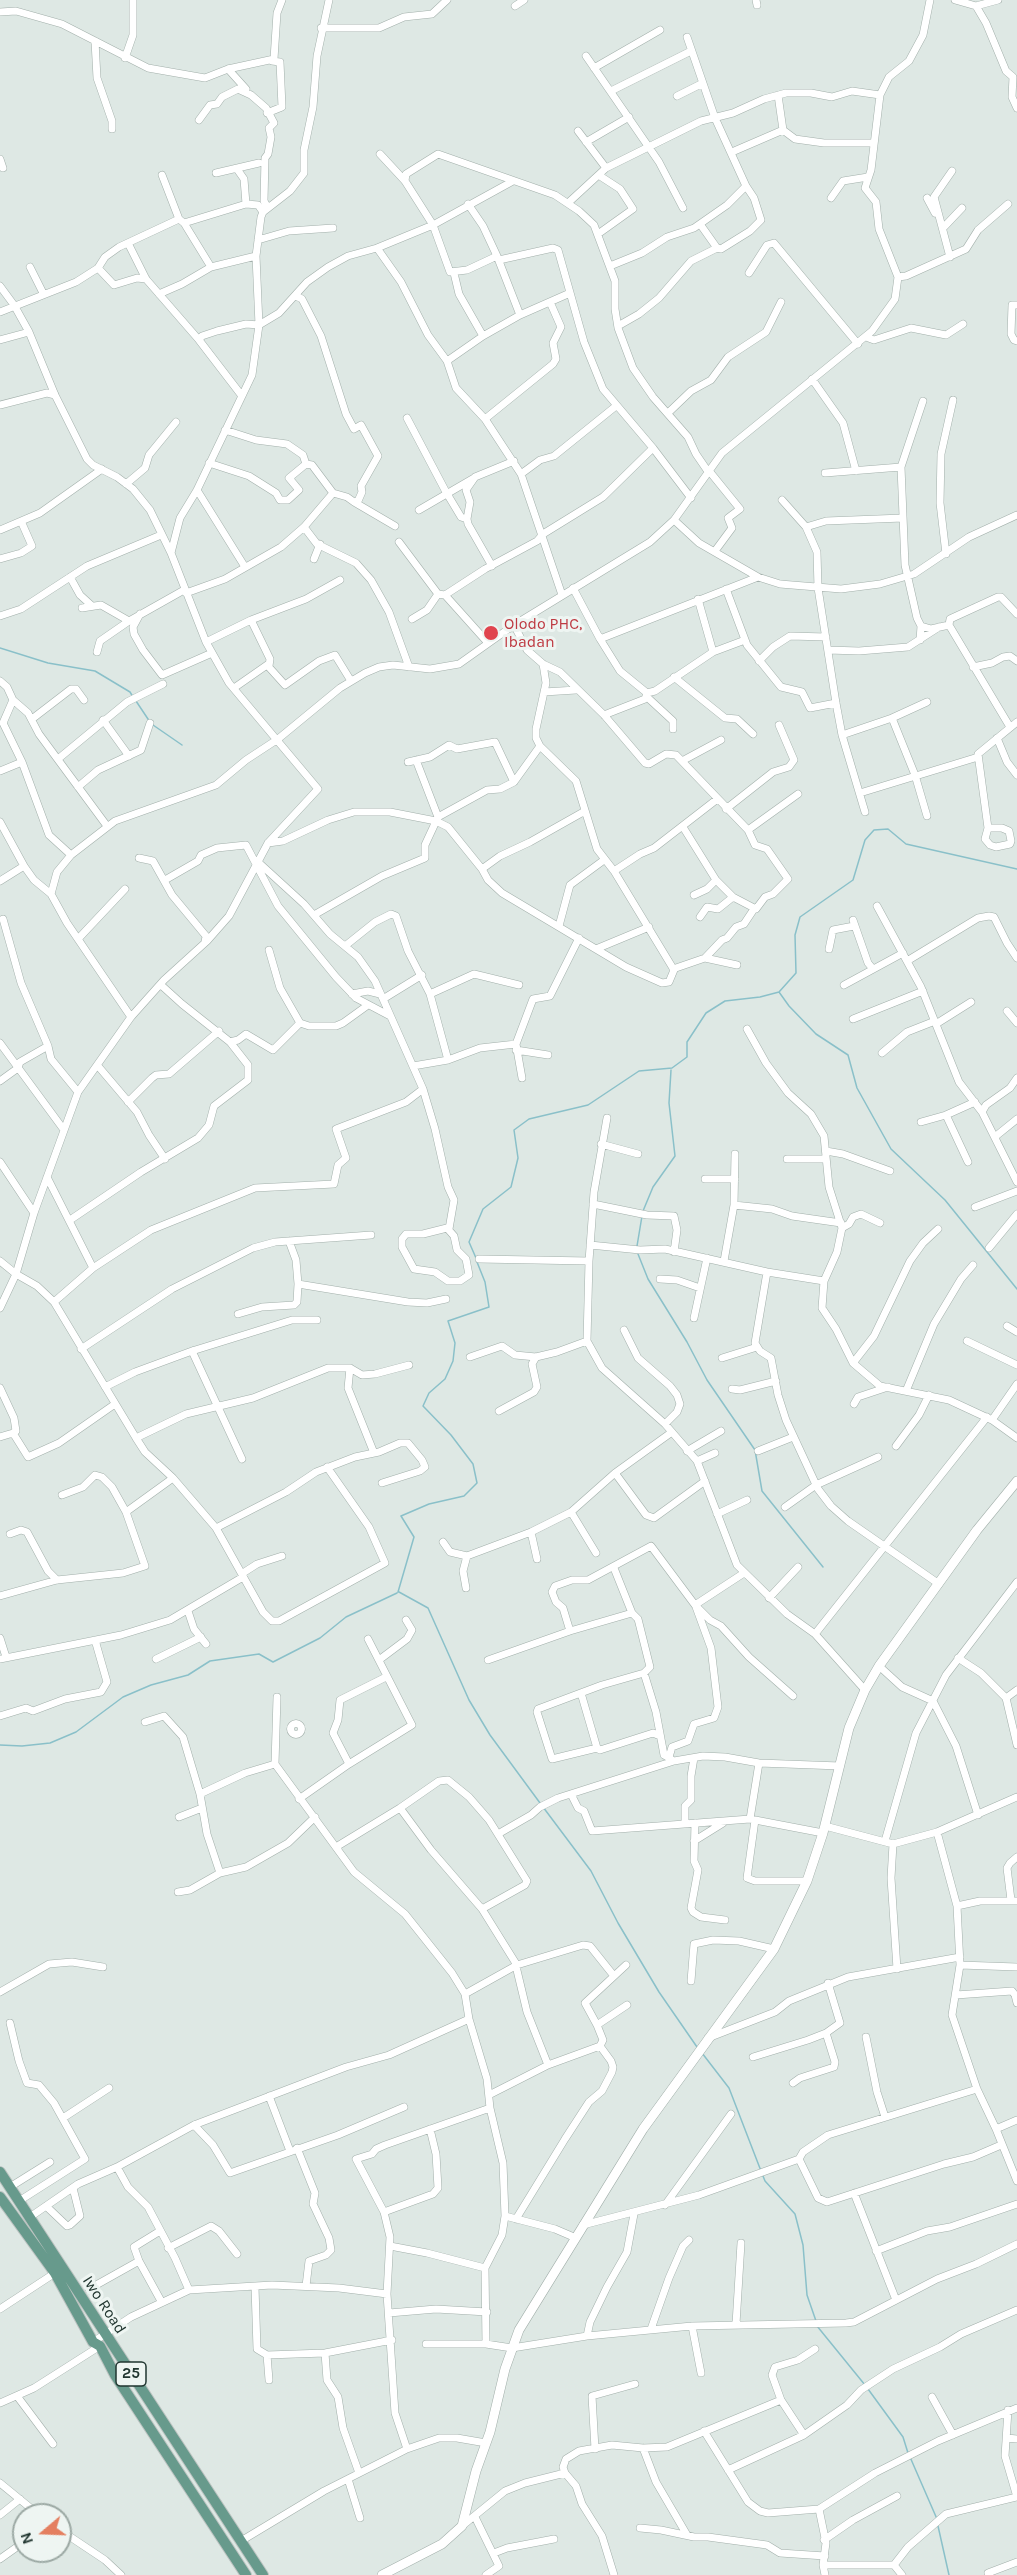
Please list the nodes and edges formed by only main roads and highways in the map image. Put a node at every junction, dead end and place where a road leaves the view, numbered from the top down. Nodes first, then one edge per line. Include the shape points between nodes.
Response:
1 (0, 2172) edge
2 (1, 2202) edge
3 (246, 2575) edge
4 (263, 2575) edge

1 - 4 main road, Iwo Road / 25
2 - 3 main road, Iwo Road via 55,2273 115,2375

